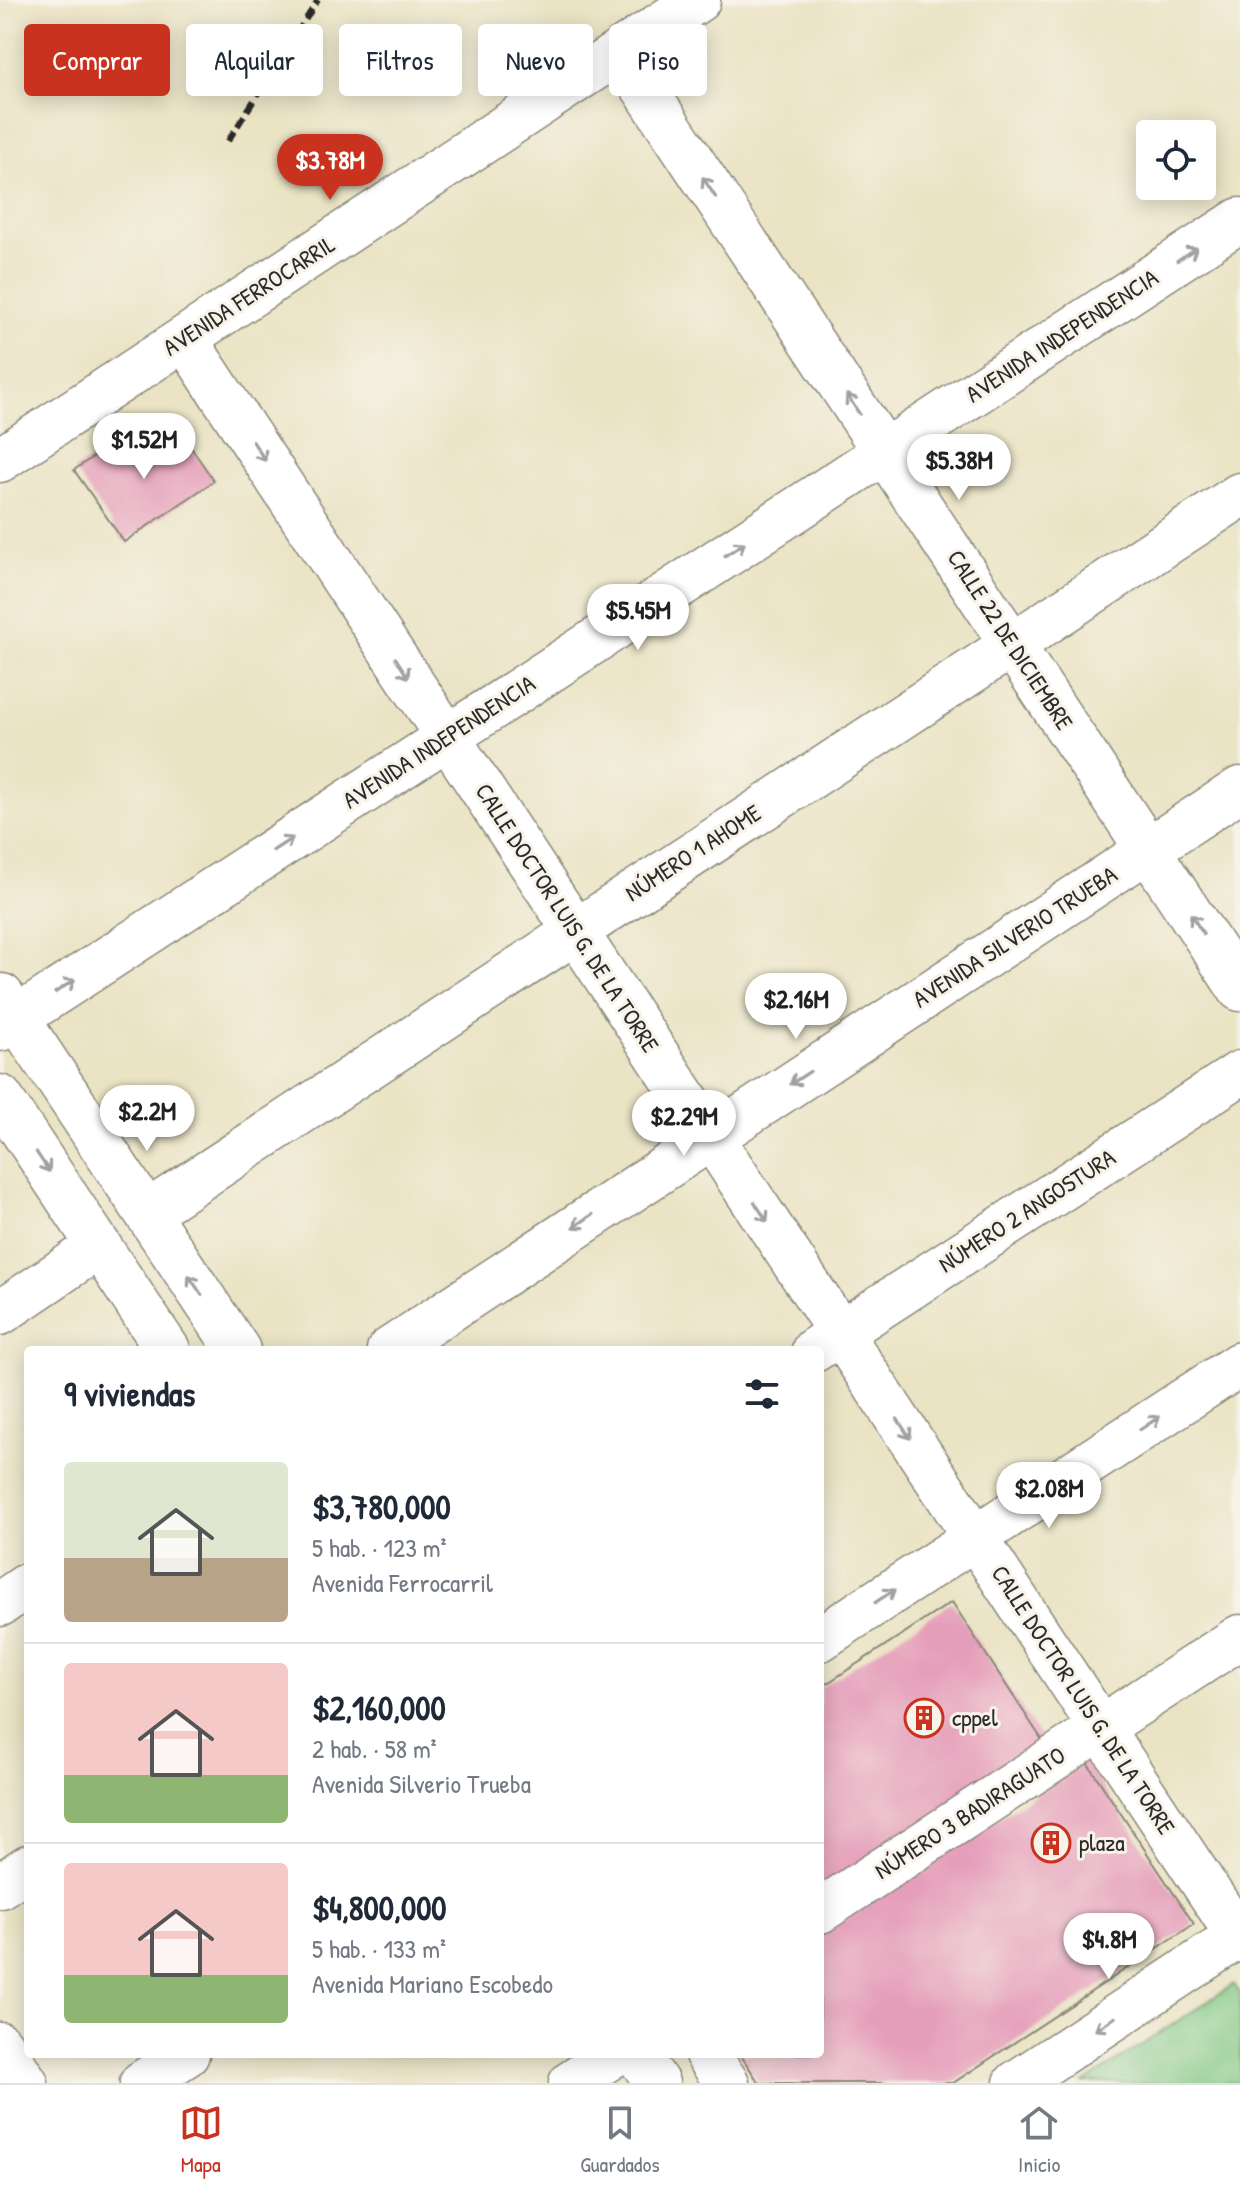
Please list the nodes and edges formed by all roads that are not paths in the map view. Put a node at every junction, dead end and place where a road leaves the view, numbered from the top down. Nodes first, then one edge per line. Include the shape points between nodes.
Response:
1 (698, 0) edge
2 (662, 24) edge
3 (609, 59) edge
4 (649, 96) edge
5 (1240, 220) edge
6 (185, 339) junction
7 (884, 451) junction
8 (0, 460) edge
9 (1240, 495) edge
10 (1012, 644) junction
11 (447, 736) junction
12 (1240, 789) edge
13 (1148, 850) junction
14 (575, 930) junction
15 (1240, 989) edge
16 (6, 1013) edge
17 (1240, 1073) edge
18 (0, 1097) edge
19 (711, 1137) junction
20 (147, 1213) junction
21 (99, 1246) junction
22 (0, 1313) edge
23 (827, 1341) edge
24 (165, 1346) edge
25 (235, 1346) edge
26 (395, 1346) edge
27 (1240, 1364) edge
28 (975, 1537) junction
29 (24, 1588) edge
30 (0, 1604) edge
31 (824, 1636) edge
32 (1240, 1637) edge
33 (1101, 1727) junction
34 (24, 1870) edge
35 (0, 1886) edge
36 (824, 1908) edge
37 (1239, 1937) edge
38 (0, 2044) edge
39 (181, 2058) edge
40 (609, 2058) edge
41 (640, 2058) edge
42 (710, 2058) edge
43 (26, 2083) edge
44 (142, 2083) edge
45 (571, 2083) edge
46 (657, 2083) edge
47 (727, 2083) edge
48 (1016, 2083) edge

1 - 2 street, AVENIDA FERROCARRIL
3 - 6 street, AVENIDA FERROCARRIL
7 -> 4 street, CALLE 22 DE DICIEMBRE
7 -> 5 street, AVENIDA INDEPENDENCIA
6 - 8 street, AVENIDA FERROCARRIL
6 -> 11 street, CALLE DOCTOR LUIS G. DE LA TORRE
7 - 10 street, CALLE 22 DE DICIEMBRE
11 -> 7 street, AVENIDA INDEPENDENCIA
9 - 10 street, NÚMERO 1 AHOME
10 - 13 street, CALLE 22 DE DICIEMBRE
10 - 14 street, NÚMERO 1 AHOME
11 - 14 street, CALLE DOCTOR LUIS G. DE LA TORRE
16 -> 11 street, AVENIDA INDEPENDENCIA
12 - 13 street, AVENIDA SILVERIO TRUEBA
15 -> 13 street, CALLE 22 DE DICIEMBRE
13 -> 19 street, AVENIDA SILVERIO TRUEBA
14 - 19 street, CALLE DOCTOR LUIS G. DE LA TORRE
14 - 20 street, NÚMERO 1 AHOME
16 - 20 street
17 - 23 street, NÚMERO 2 ANGOSTURA
18 -> 21 street
19 -> 23 street, CALLE DOCTOR LUIS G. DE LA TORRE
19 -> 26 street, AVENIDA SILVERIO TRUEBA
25 -> 20 street
21 - 22 street
21 - 24 street
23 -> 28 street, CALLE DOCTOR LUIS G. DE LA TORRE
28 -> 27 street
31 -> 28 street
28 - 33 street, CALLE DOCTOR LUIS G. DE LA TORRE
29 - 30 street
32 - 33 street, NÚMERO 3 BADIRAGUATO
33 - 36 street, NÚMERO 3 BADIRAGUATO
33 - 37 street, CALLE DOCTOR LUIS G. DE LA TORRE
34 - 35 street
37 -> 48 street
38 - 43 street
39 - 44 street
40 - 45 street
41 - 46 street
42 - 47 street

